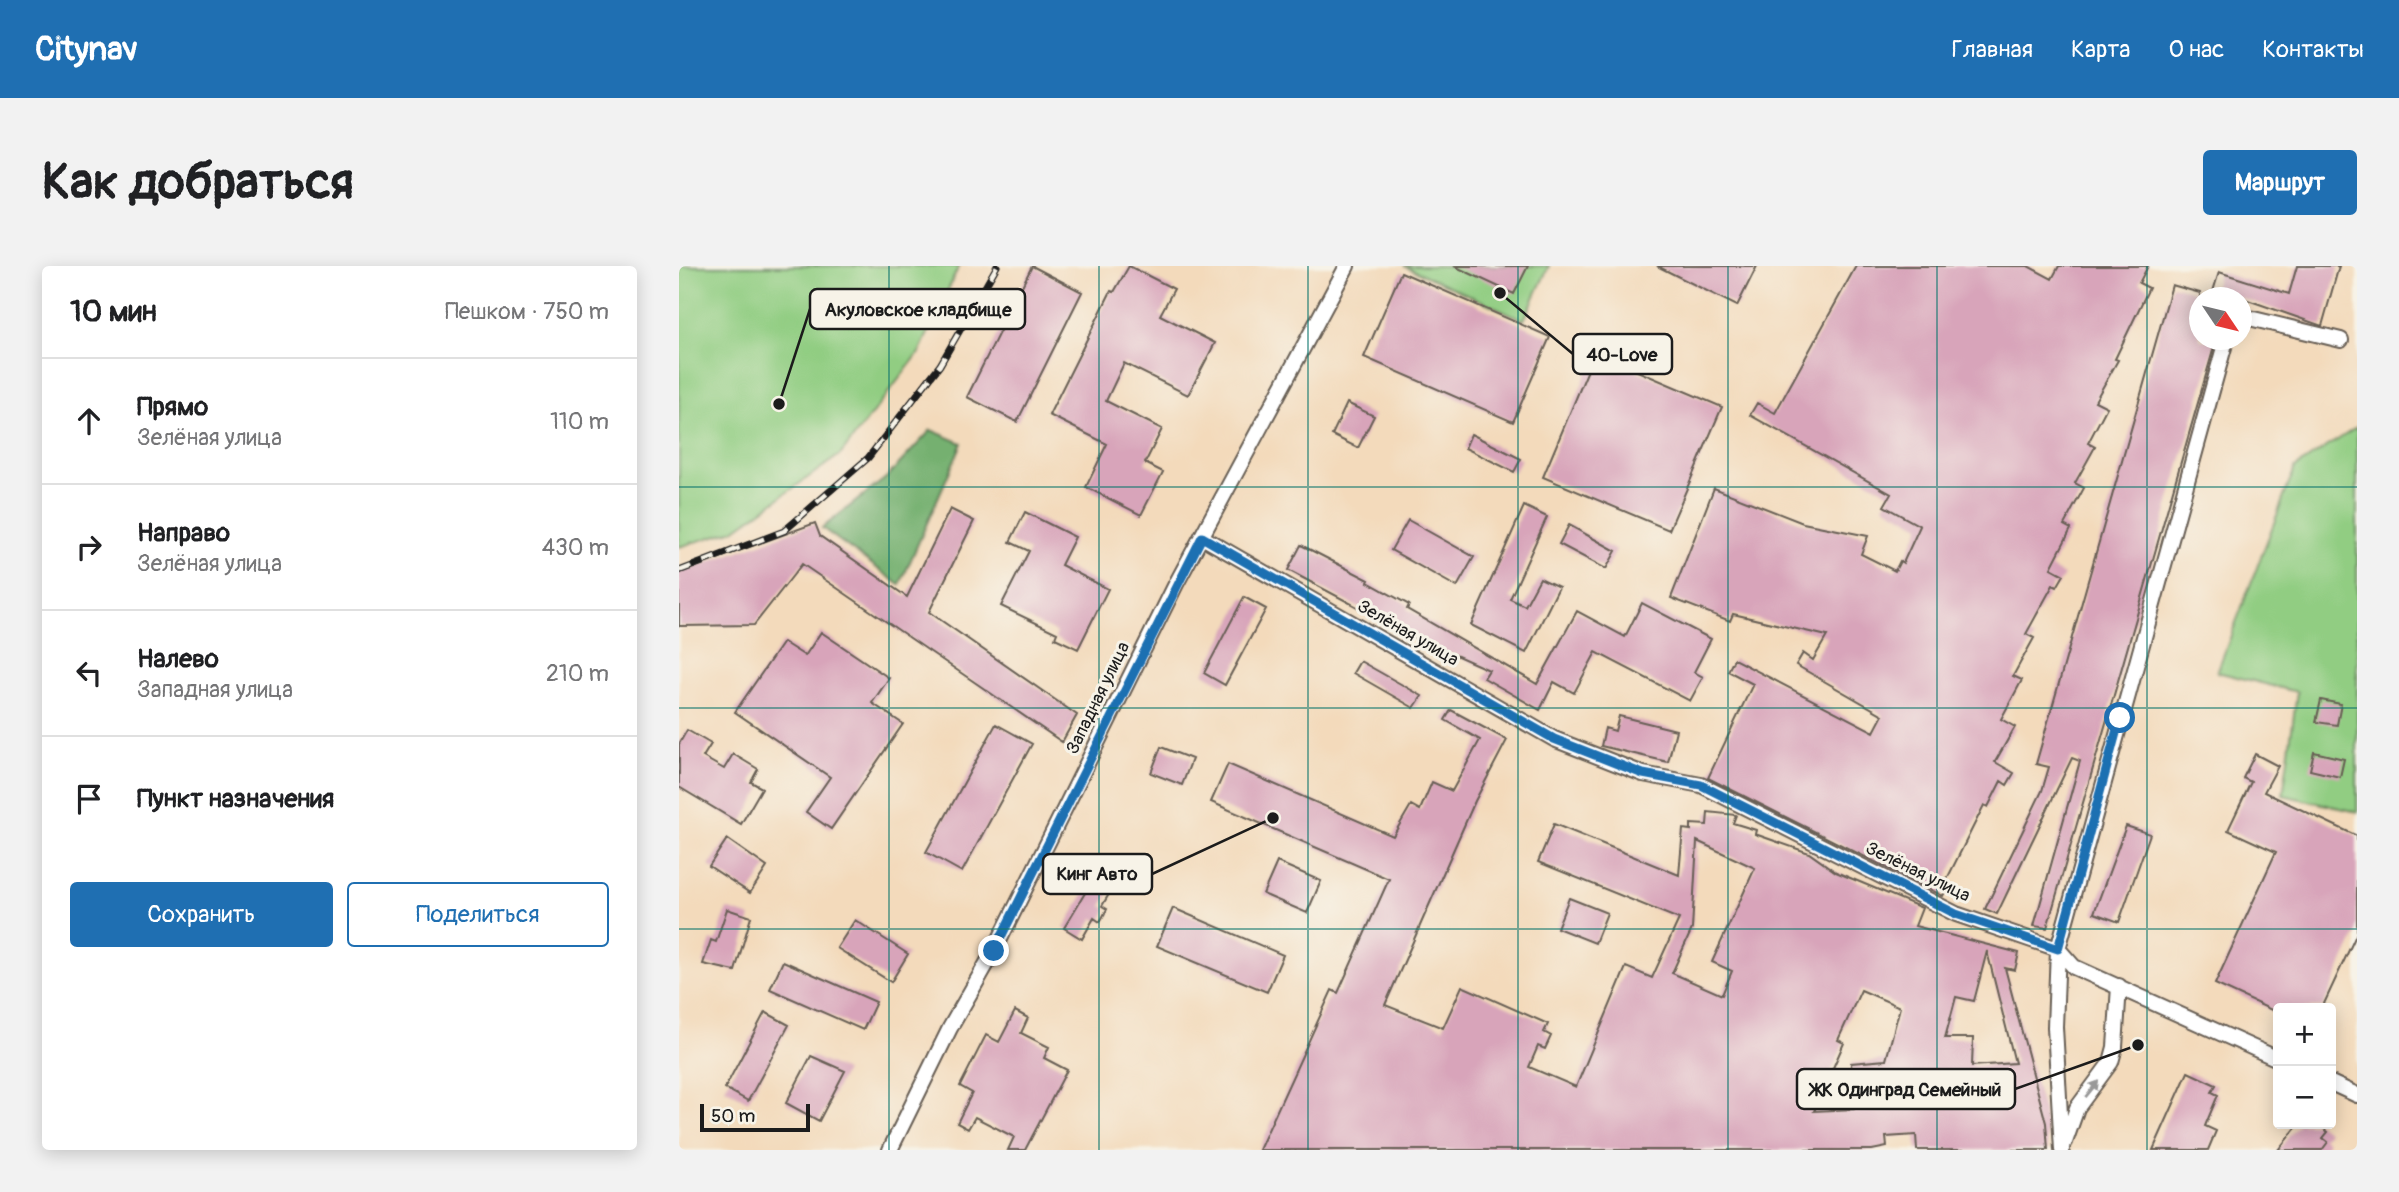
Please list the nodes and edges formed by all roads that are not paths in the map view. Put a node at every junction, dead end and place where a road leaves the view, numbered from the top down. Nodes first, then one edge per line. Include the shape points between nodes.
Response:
1 (1347, 266) edge
2 (2252, 318) edge
3 (2340, 340) dead end
4 (2223, 350) edge
5 (1202, 537) junction
6 (2058, 949) junction
7 (2119, 986) junction
8 (2273, 1057) edge
9 (2336, 1085) edge
10 (2357, 1095) edge
11 (890, 1150) edge
12 (2062, 1150) edge

1 - 5 street, Западная улица
2 - 3 street
4 - 6 street
5 - 6 street, Зелёная улица via 1554,739 1643,774 1701,785 1956,914
5 - 11 street, Западная улица
6 - 7 street via 2074,967
6 - 12 street via 2055,1027
7 - 8 street
12 -> 7 street via 2077,1108 2111,1062
9 - 10 street

